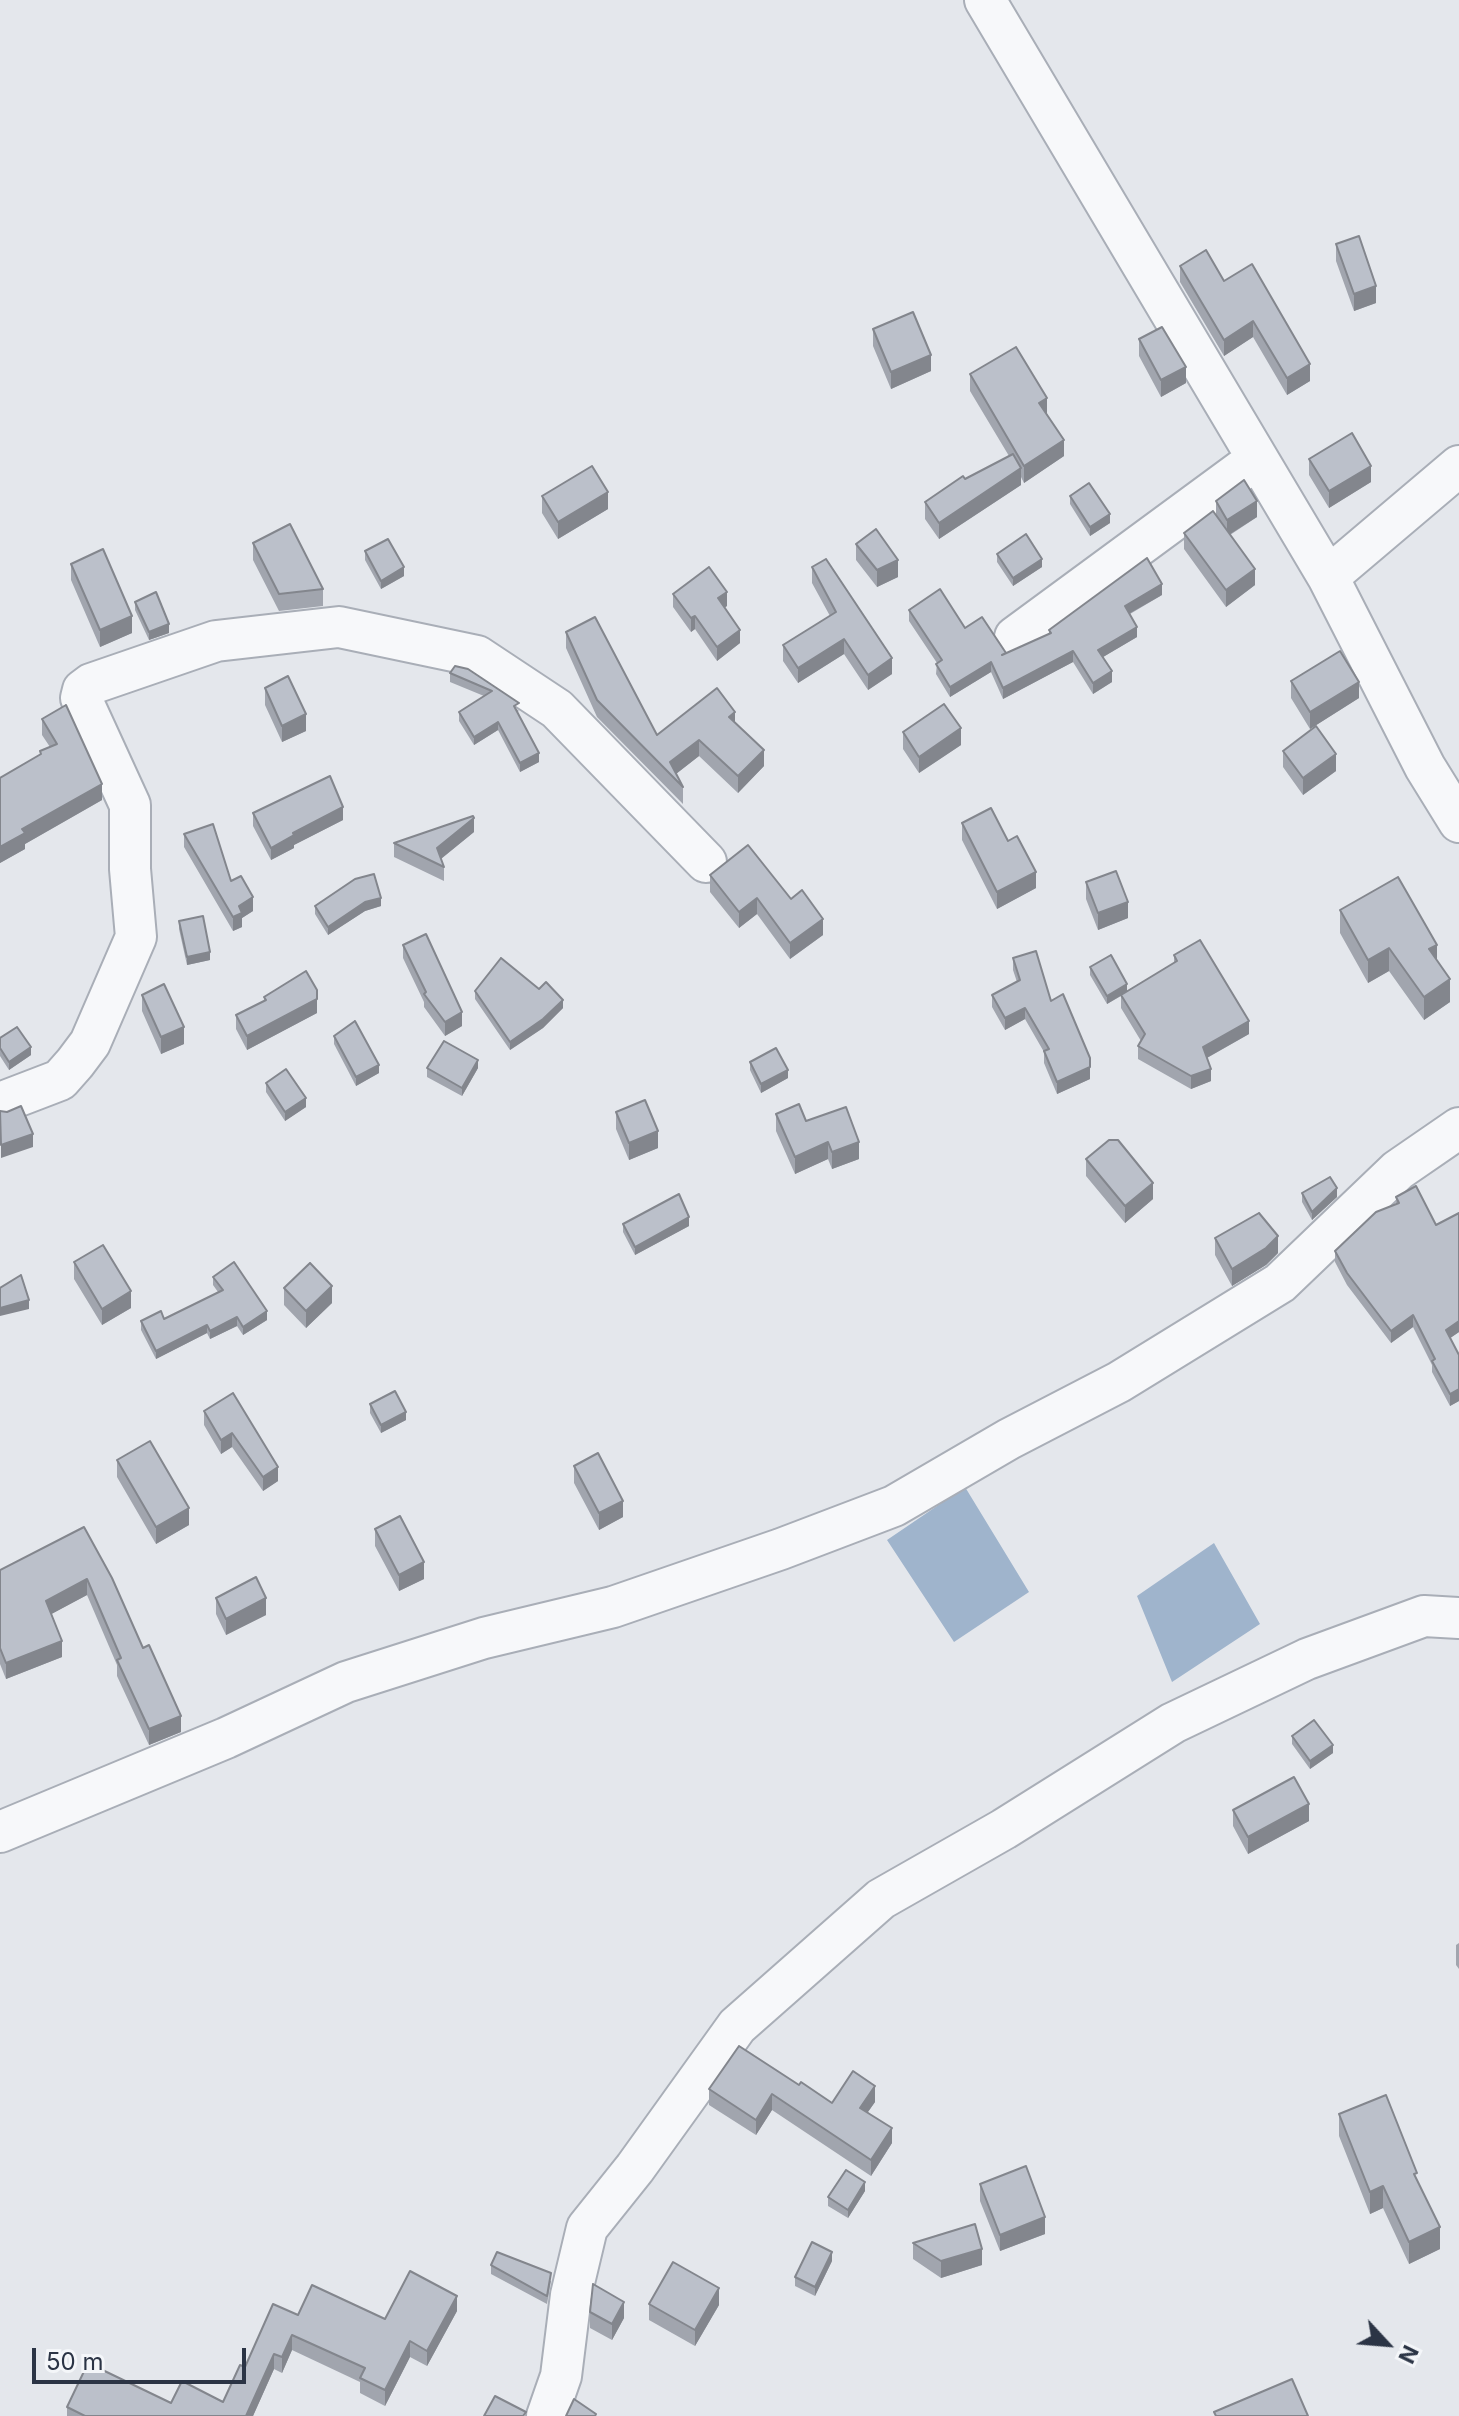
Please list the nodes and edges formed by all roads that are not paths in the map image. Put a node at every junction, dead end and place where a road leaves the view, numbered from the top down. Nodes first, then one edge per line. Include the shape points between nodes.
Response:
1 (985, 0) edge
2 (1257, 459) junction
3 (1459, 466) edge
4 (1328, 577) junction
5 (1015, 637) dead end
6 (1459, 822) edge
7 (706, 862) dead end
8 (0, 1103) edge
9 (1459, 1128) edge
10 (1459, 1618) edge
11 (0, 1832) edge
12 (547, 2416) edge

1 - 2 street
2 - 4 street
2 - 5 street
3 - 4 street
4 - 6 street via 1425,767
7 - 8 street via 557,709 477,656 339,627 216,641 83,690 81,698 130,805 136,937 90,1043 75,1063 60,1080
9 - 11 street via 1398,1170 1280,1283 1119,1382 894,1506 613,1607 484,1638 346,1682
10 - 12 street via 1424,1616 1307,1659 1173,1723 870,1908 737,2026 587,2228 571,2295 561,2376

